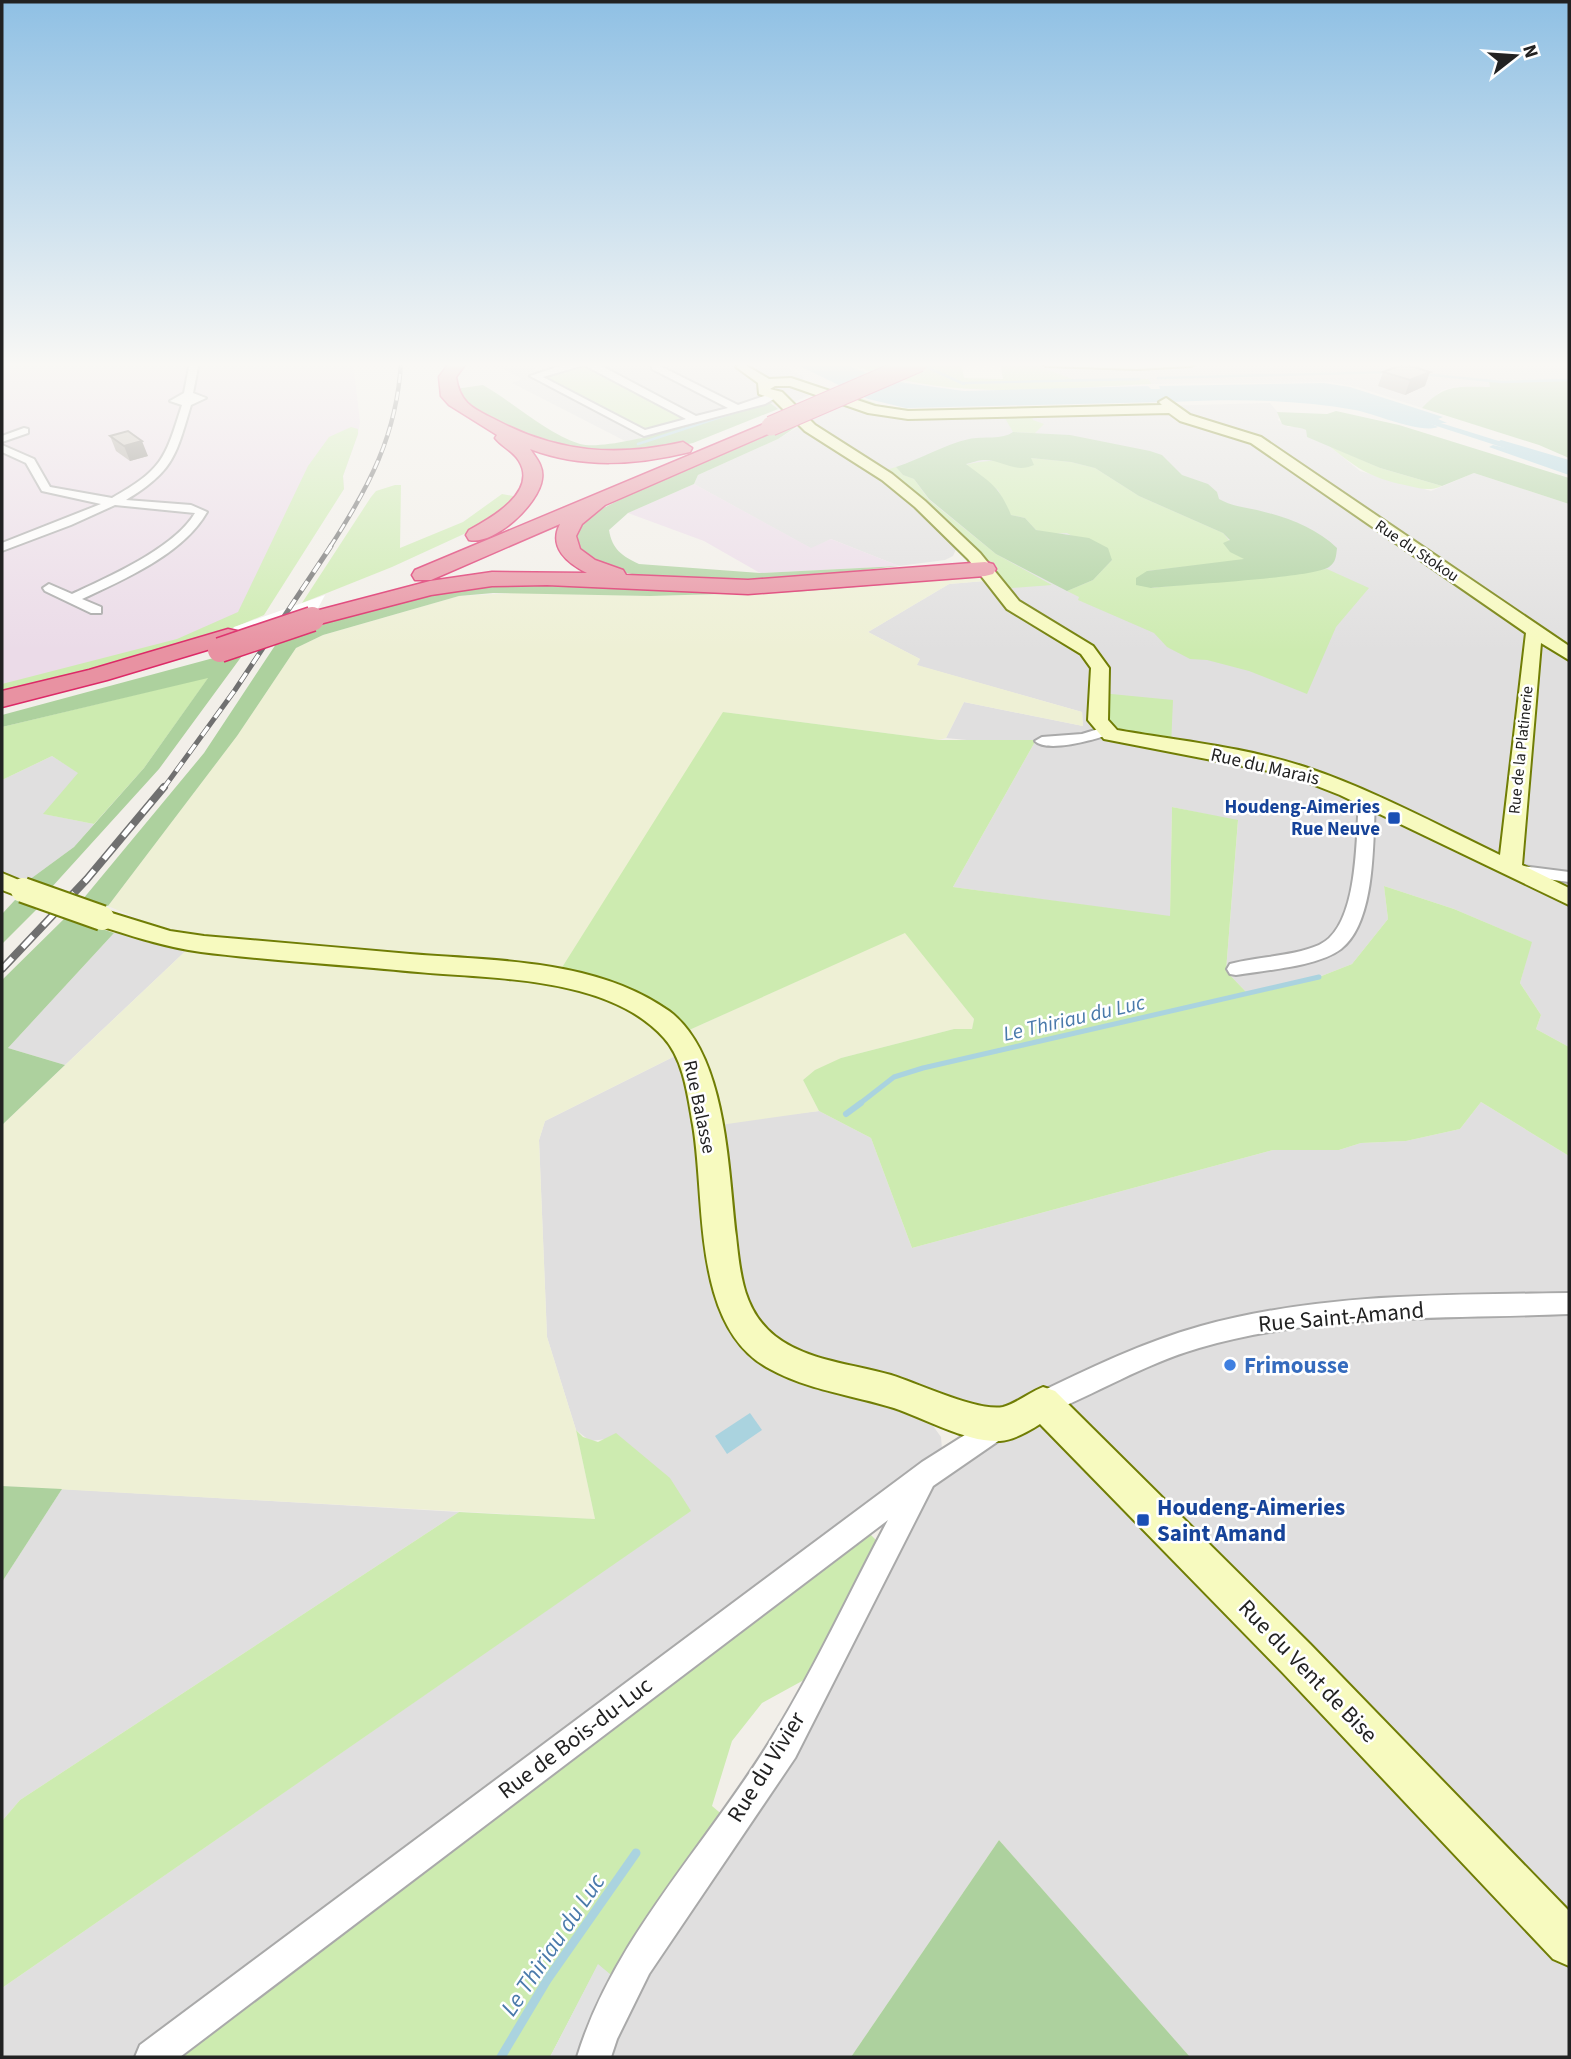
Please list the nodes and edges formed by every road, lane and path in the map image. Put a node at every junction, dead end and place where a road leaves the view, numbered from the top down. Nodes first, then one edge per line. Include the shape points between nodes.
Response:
1 (24, 458) edge
2 (168, 458) edge
3 (527, 458) edge
4 (673, 458) edge
5 (674, 458) edge
6 (855, 458) edge
7 (1282, 458) edge
8 (116, 500) junction
9 (600, 500) junction
10 (2, 547) edge
11 (460, 548) junction
12 (980, 562) junction
13 (49, 587) dead end
14 (72, 598) junction
15 (96, 610) dead end
16 (316, 612) junction
17 (1546, 638) junction
18 (224, 643) junction
19 (1569, 654) edge
20 (2, 699) edge
21 (2, 710) edge
22 (1105, 731) junction
23 (1042, 741) dead end
24 (1367, 800) junction
25 (1510, 869) junction
26 (1569, 877) edge
27 (12, 886) edge
28 (1569, 897) edge
29 (1236, 970) dead end
30 (1569, 1303) edge
31 (1043, 1403) junction
32 (1001, 1424) junction
33 (931, 1471) junction
34 (1569, 1942) edge
35 (152, 2057) edge
36 (594, 2057) edge

1 - 8 street via 46,489
2 - 8 street via 151,478
3 - 11 highway via 533,471 528,495
4 - 11 highway
5 - 9 highway
6 - 12 street via 904,491
7 - 17 street, Rue du Stokou
8 - 10 street
8 - 14 street via 191,508 201,516 144,561
9 - 12 highway via 572,522 567,544 589,567 625,577 794,581
9 - 16 highway via 370,597
11 - 16 highway
12 - 16 highway via 748,587 492,579
12 - 22 street via 1013,605 1096,660 1102,684 1098,720
13 - 14 street
14 - 15 street
16 - 18 highway, bridge
17 - 19 street, Rue du Stokou
17 - 25 street, Rue de la Platinerie via 1534,636
18 - 20 highway
18 - 21 highway via 102,685
22 - 23 street via 1084,738
22 - 24 street, Rue du Marais via 1296,771
24 - 25 street, Rue du Marais
24 - 29 street via 1358,896 1343,936 1314,953
25 - 26 street
25 - 28 street, Rue du Marais
27 - 32 street, Rue Balasse, bridge via 136,931 204,944 541,974 589,985 640,1006 676,1034 691,1060 706,1127 727,1286 751,1336 770,1352 805,1368
30 - 31 street, Rue Saint-Amand via 1280,1319 1172,1347
31 - 32 street
31 - 34 street, Rue du Vent de Bise
32 - 33 street, Rue de Bois-du-Luc
33 - 35 street, Rue de Bois-du-Luc
33 - 36 street, Rue du Vivier via 913,1495 784,1747 623,1985

